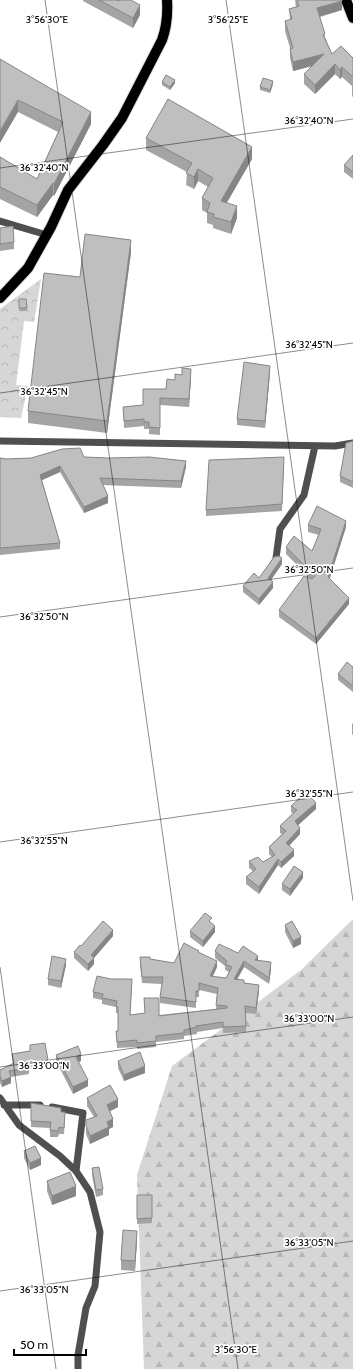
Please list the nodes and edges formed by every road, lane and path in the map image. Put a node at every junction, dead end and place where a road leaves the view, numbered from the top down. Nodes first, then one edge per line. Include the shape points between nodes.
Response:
1 (167, 0) edge
2 (346, 0) edge
3 (353, 18) edge
4 (0, 221) edge
5 (47, 235) junction
6 (0, 298) edge
7 (0, 441) edge
8 (353, 443) edge
9 (315, 446) junction
10 (276, 558) edge
11 (0, 1098) edge
12 (4, 1105) junction
13 (76, 1171) junction
14 (78, 1369) edge

1 - 5 main road via 167,27 162,40 122,118 68,190
2 - 3 main road
4 - 5 street
5 - 6 main road via 28,268
7 - 9 street
8 - 9 street
9 - 10 street via 304,495 280,529
11 - 12 street
12 - 13 street via 19,1125
12 - 13 street via 35,1104 83,1113
13 - 14 street via 90,1192 100,1232 95,1286 86,1308

